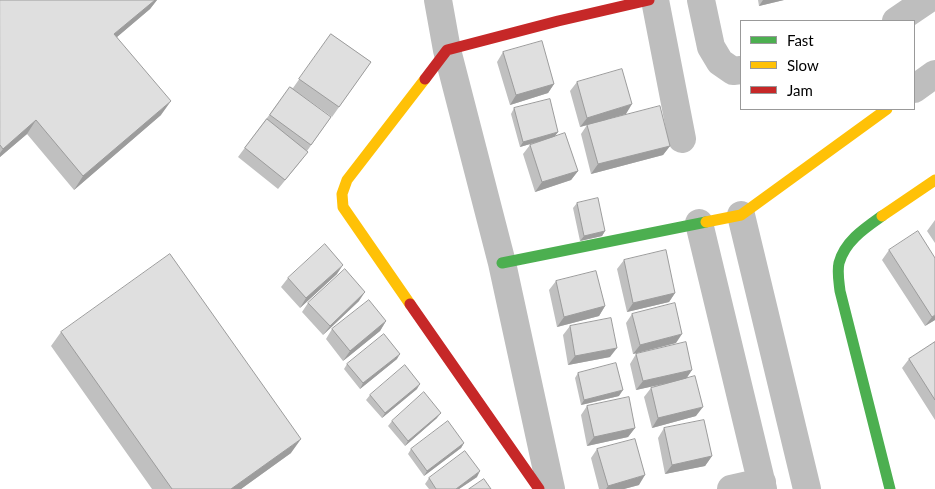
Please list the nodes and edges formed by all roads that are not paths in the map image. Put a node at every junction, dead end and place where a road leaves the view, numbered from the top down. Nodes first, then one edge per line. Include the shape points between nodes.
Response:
1 (438, 0) edge
2 (649, 0) edge
3 (655, 0) edge
4 (702, 0) edge
5 (927, 0) edge
6 (897, 20) edge
7 (448, 50) junction
8 (740, 70) edge
9 (935, 74) edge
10 (915, 89) edge
11 (886, 110) edge
12 (682, 139) dead end
13 (935, 180) edge
14 (741, 215) junction
15 (699, 223) junction
16 (502, 263) junction
17 (763, 486) edge
18 (539, 489) edge
19 (551, 489) edge
20 (731, 489) edge
21 (807, 489) edge
22 (890, 489) edge

1 - 7 street
2 - 7 street
3 - 12 street
4 - 8 street via 712,48 720,62 733,71
5 - 6 street
7 - 16 street
7 - 18 street via 347,180 341,200 343,208
9 - 10 street
11 - 14 street
13 - 22 street via 858,234 842,255 838,272
14 - 15 street
14 - 21 street
15 - 16 street
15 - 17 street
16 - 19 street
17 - 20 street

